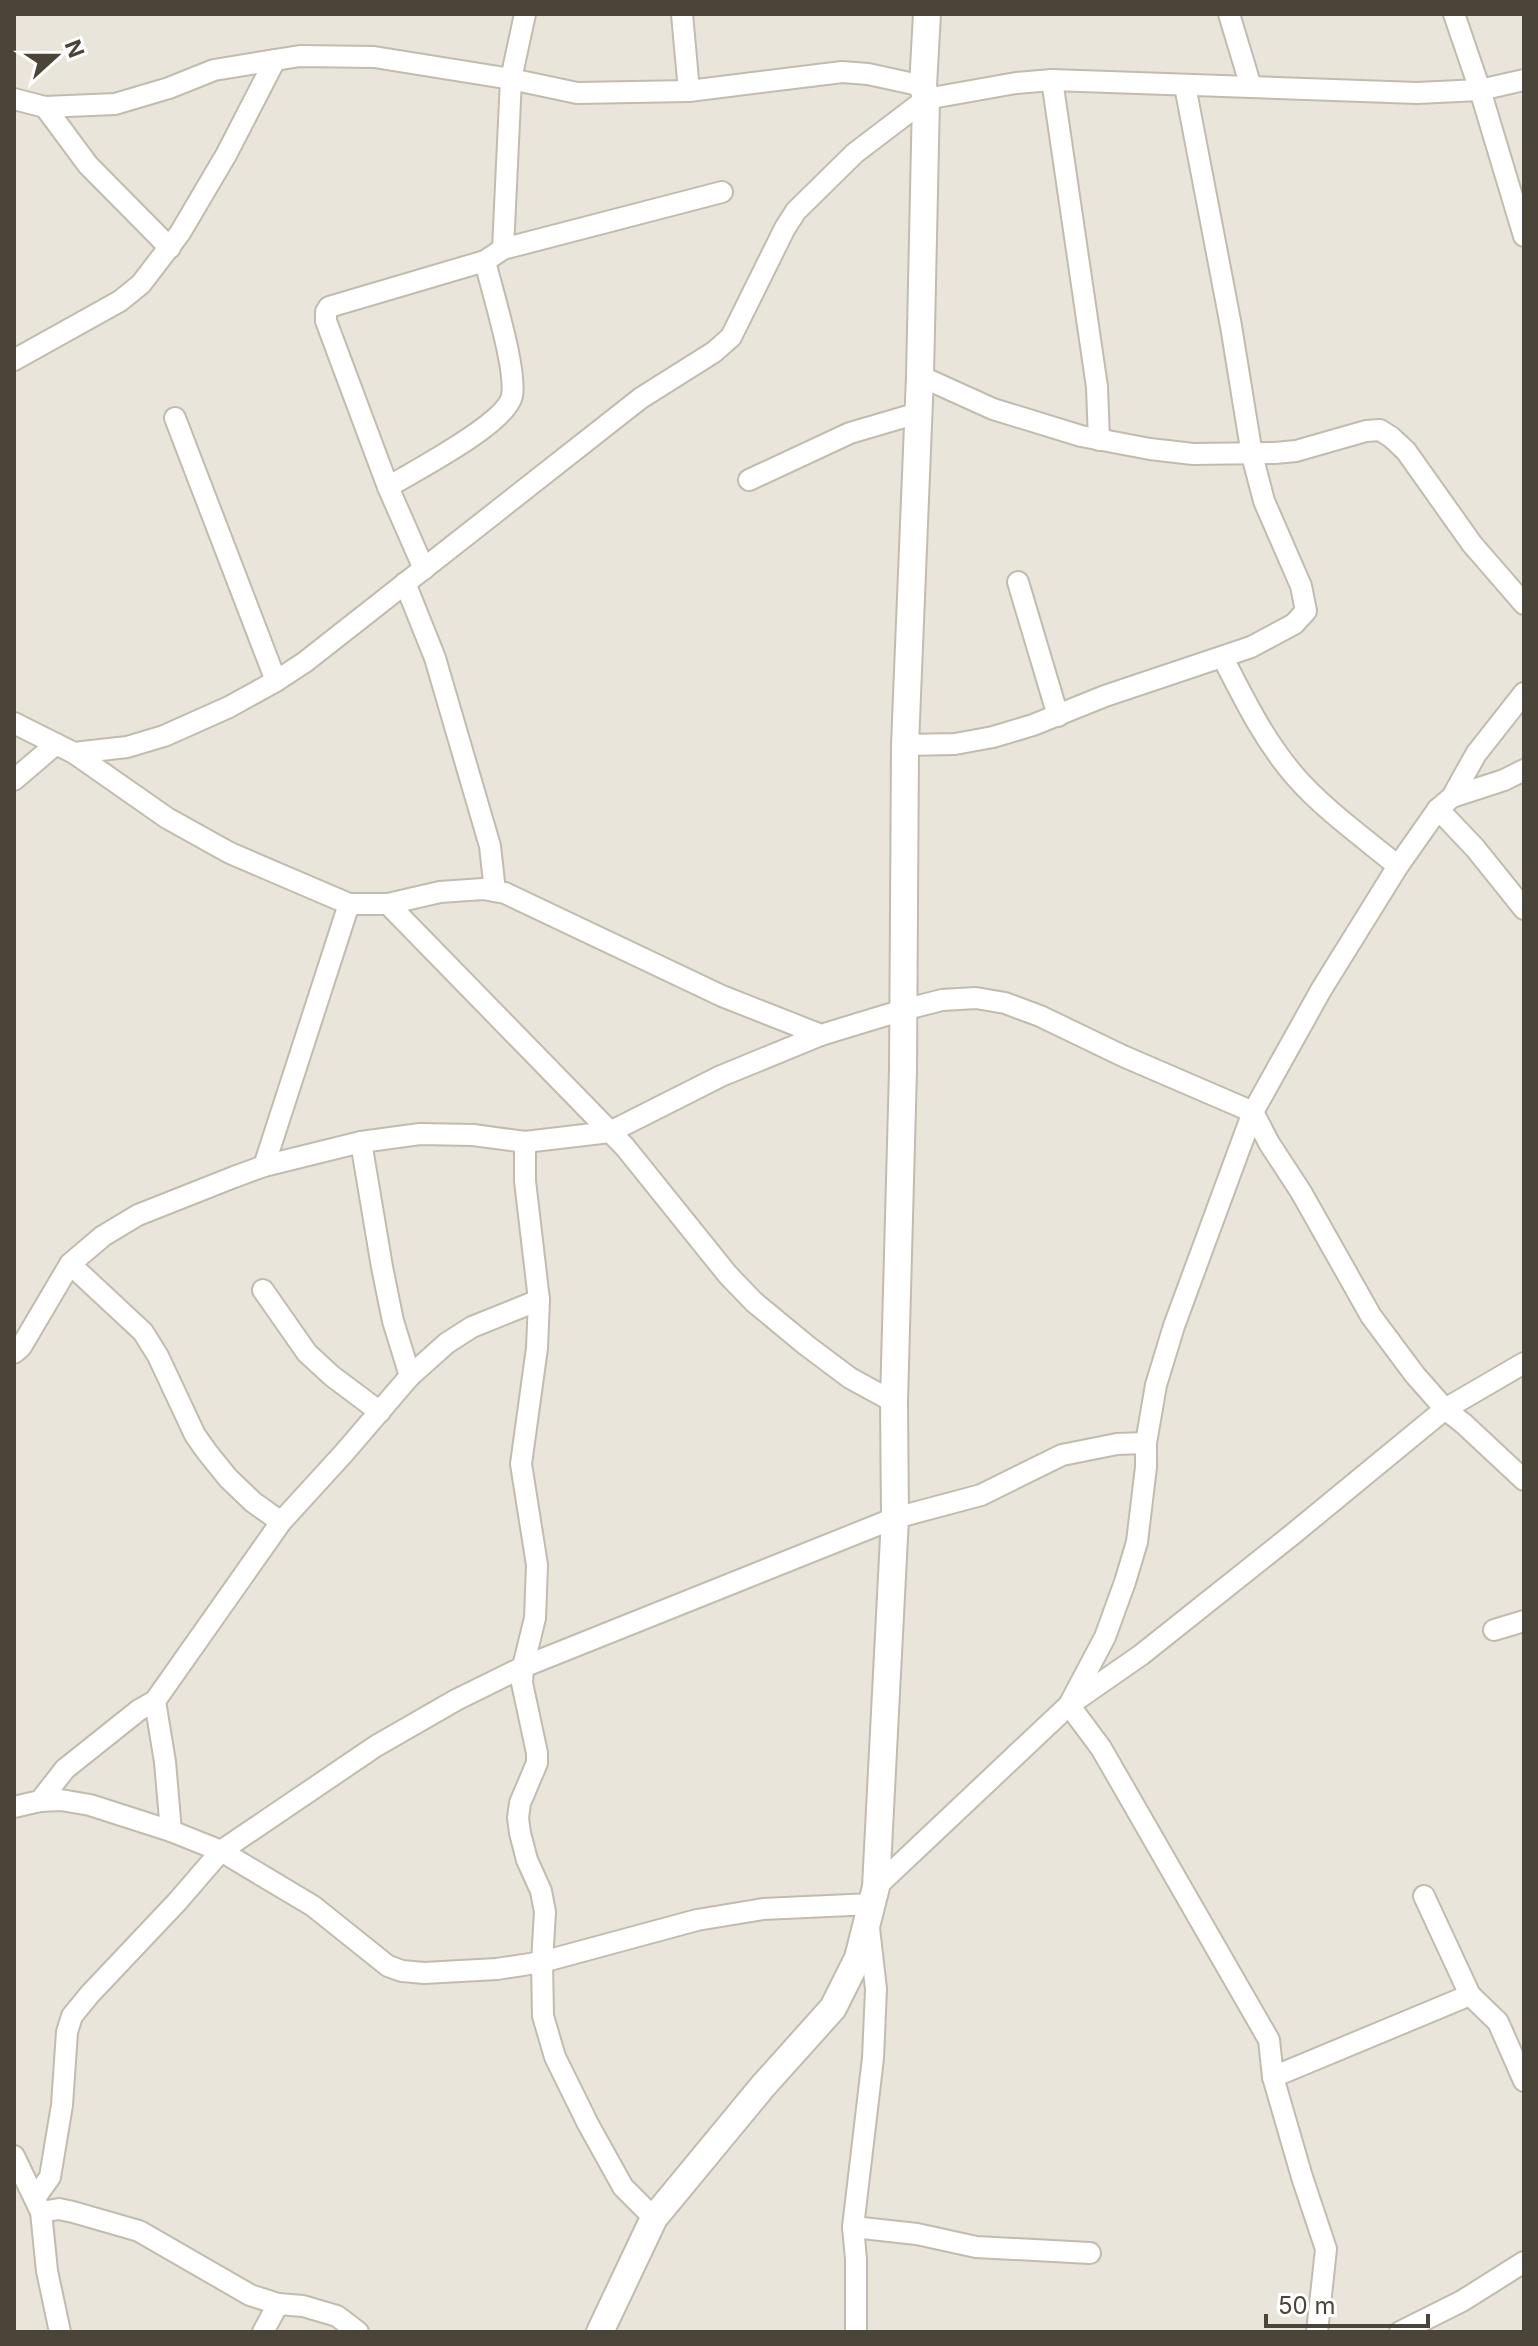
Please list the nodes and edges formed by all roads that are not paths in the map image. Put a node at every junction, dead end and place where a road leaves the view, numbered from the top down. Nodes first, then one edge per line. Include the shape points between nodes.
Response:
1 (525, 14) edge
2 (682, 14) edge
3 (927, 14) edge
4 (1229, 14) edge
5 (1454, 14) edge
6 (275, 60) junction
7 (511, 79) junction
8 (1052, 80) junction
9 (1524, 80) edge
10 (1185, 86) junction
11 (1251, 87) junction
12 (1480, 90) junction
13 (689, 91) junction
14 (925, 92) junction
15 (14, 99) edge
16 (45, 107) junction
17 (722, 192) dead end
18 (1524, 236) edge
19 (170, 248) junction
20 (503, 249) junction
21 (485, 261) junction
22 (14, 360) edge
23 (920, 376) junction
24 (918, 413) junction
25 (175, 418) dead end
26 (1099, 440) junction
27 (1252, 455) junction
28 (749, 480) dead end
29 (388, 487) junction
30 (424, 569) junction
31 (1018, 582) dead end
32 (405, 583) junction
33 (1524, 604) edge
34 (1223, 658) junction
35 (276, 681) junction
36 (1524, 693) edge
37 (1058, 716) junction
38 (14, 723) edge
39 (905, 745) junction
40 (65, 748) junction
41 (1524, 770) edge
42 (14, 780) edge
43 (1445, 803) junction
44 (1398, 866) junction
45 (495, 891) junction
46 (349, 904) junction
47 (388, 904) junction
48 (1524, 909) edge
49 (903, 1010) junction
50 (821, 1035) junction
51 (1253, 1112) junction
52 (610, 1132) junction
53 (361, 1142) junction
54 (525, 1142) junction
55 (264, 1166) junction
56 (70, 1264) junction
57 (263, 1290) dead end
58 (539, 1300) junction
59 (14, 1353) edge
60 (1524, 1363) edge
61 (410, 1376) junction
62 (894, 1402) junction
63 (1445, 1409) junction
64 (380, 1412) junction
65 (1146, 1443) junction
66 (1524, 1480) edge
67 (895, 1518) junction
68 (281, 1522) junction
69 (1524, 1621) edge
70 (1494, 1630) dead end
71 (523, 1667) junction
72 (155, 1701) junction
73 (1069, 1705) junction
74 (40, 1801) junction
75 (14, 1807) edge
76 (171, 1831) junction
77 (221, 1851) junction
78 (1424, 1896) dead end
79 (872, 1905) junction
80 (542, 1962) junction
81 (1470, 1995) junction
82 (1273, 2077) junction
83 (1524, 2081) edge
84 (14, 2156) edge
85 (38, 2205) junction
86 (654, 2218) junction
87 (853, 2227) junction
88 (1090, 2253) dead end
89 (1524, 2262) edge
90 (278, 2304) junction
91 (60, 2332) edge
92 (263, 2332) edge
93 (358, 2332) edge
94 (600, 2332) edge
95 (856, 2332) edge
96 (1317, 2332) edge
97 (1400, 2332) edge

1 - 7 street
2 - 13 street
3 - 14 street
4 - 11 street
5 - 12 street
6 - 7 street via 374,57
6 - 16 street via 214,70 115,104
6 - 19 street
7 - 13 street via 577,93
7 - 20 street
8 - 10 street
8 - 14 street
8 - 26 street via 1097,387
9 - 12 street
10 - 11 street
10 - 27 street
11 - 12 street
12 - 18 street
13 - 14 street via 842,72 868,74
14 - 23 street
14 - 30 street via 796,211 731,337 641,398
15 - 16 street
16 - 19 street via 88,165
17 - 20 street
19 - 22 street via 120,301
20 - 21 street
21 - 29 street via 507,349 509,402 477,433
21 - 29 street via 333,304 326,312
23 - 24 street
23 - 26 street via 993,409
24 - 28 street via 850,433
24 - 39 street
25 - 35 street
26 - 27 street via 1193,454
27 - 33 street via 1296,451 1380,430 1406,451 1472,544
27 - 34 street via 1306,611 1281,632
29 - 30 street
30 - 32 street
31 - 37 street
32 - 35 street
32 - 45 street via 440,673 490,846
34 - 37 street
34 - 44 street via 1260,729 1297,779
35 - 40 street via 164,736 127,747
36 - 43 street
37 - 39 street via 955,744
38 - 40 street
39 - 49 street
40 - 42 street
40 - 46 street via 167,818 230,853
41 - 43 street
43 - 44 street
43 - 48 street
44 - 51 street
45 - 47 street via 440,892
45 - 50 street via 722,996
46 - 47 street
46 - 55 street
47 - 52 street
49 - 50 street
49 - 51 street via 942,1000 1005,1003
49 - 62 street
50 - 52 street via 721,1076
51 - 63 street via 1371,1316
51 - 65 street via 1174,1326
52 - 54 street
52 - 62 street via 754,1302 850,1378
53 - 54 street via 420,1134
53 - 55 street
53 - 61 street via 384,1281
54 - 58 street
55 - 56 street via 138,1215
56 - 59 street
56 - 68 street via 143,1332 207,1452 236,1486
57 - 64 street via 307,1353
58 - 61 street via 472,1327
58 - 71 street via 521,1464 537,1565 535,1618
60 - 63 street
61 - 64 street
62 - 67 street
63 - 66 street
63 - 73 street via 1141,1655
64 - 68 street
65 - 67 street via 1062,1455 981,1495
65 - 73 street via 1137,1542 1105,1637
67 - 71 street
67 - 79 street
68 - 72 street
69 - 70 street
71 - 77 street via 376,1746
71 - 80 street via 537,1763 518,1818 545,1912
72 - 74 street via 65,1769
72 - 76 street
73 - 79 street
73 - 82 street via 1101,1748 1269,2040
74 - 75 street
74 - 76 street via 90,1805
76 - 77 street
77 - 80 street via 313,1906 388,1966 402,1971 497,1969
77 - 85 street via 72,2016 50,2177
78 - 81 street
79 - 80 street via 763,1909 697,1920
79 - 86 street via 858,1958 833,2008
79 - 87 street via 873,2058
80 - 86 street via 543,2016 555,2057 623,2187
81 - 82 street
81 - 83 street via 1498,2022
82 - 96 street via 1326,2249
84 - 85 street
85 - 90 street via 139,2231 250,2295
85 - 91 street
86 - 94 street
87 - 88 street via 976,2247
87 - 95 street
89 - 97 street
90 - 92 street
90 - 93 street via 337,2316

